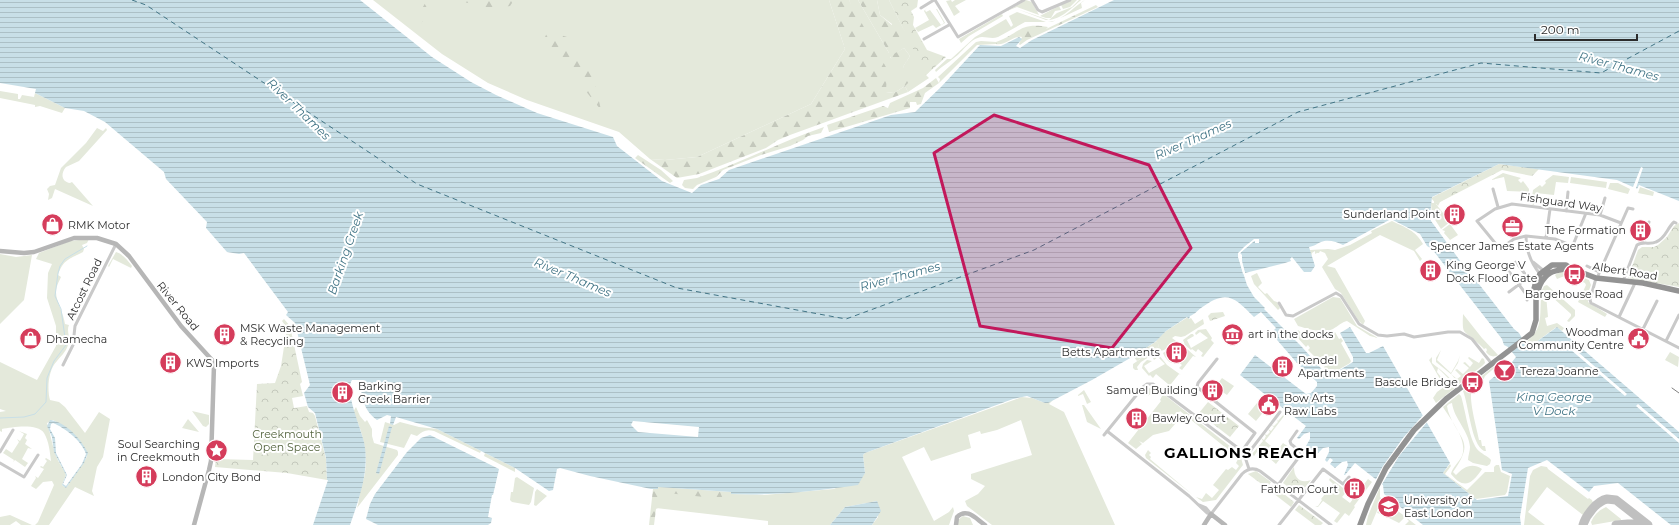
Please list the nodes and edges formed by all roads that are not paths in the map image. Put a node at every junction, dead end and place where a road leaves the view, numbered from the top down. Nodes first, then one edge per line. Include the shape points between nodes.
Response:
1 (934, 0) edge
2 (1024, 0) edge
3 (1032, 0) edge
4 (1070, 0) edge
5 (921, 8) dead end
6 (949, 25) junction
7 (924, 40) dead end
8 (1493, 189) dead end
9 (1568, 192) dead end
10 (1605, 198) dead end
11 (1498, 207) junction
12 (1550, 209) junction
13 (1634, 209) dead end
14 (1566, 211) junction
15 (1586, 213) junction
16 (1600, 215) junction
17 (1649, 222) dead end
18 (1621, 223) junction
19 (1676, 223) dead end
20 (1526, 236) junction
21 (1546, 238) junction
22 (1642, 243) junction
23 (116, 244) junction
24 (0, 251) edge
25 (1587, 266) dead end
26 (1599, 272) junction
27 (1525, 274) dead end
28 (1544, 274) junction
29 (1530, 276) dead end
30 (1596, 278) junction
31 (1623, 281) junction
32 (1635, 282) junction
33 (1519, 285) junction
34 (1679, 291) edge
35 (1509, 292) dead end
36 (1527, 300) dead end
37 (1657, 301) dead end
38 (1279, 303) dead end
39 (1679, 315) edge
40 (1619, 317) junction
41 (1643, 329) junction
42 (1666, 341) junction
43 (1679, 348) edge
44 (1217, 359) dead end
45 (1492, 364) junction
46 (63, 365) dead end
47 (1280, 412) dead end
48 (13, 430) dead end
49 (1107, 431) junction
50 (1297, 431) dead end
51 (1104, 435) dead end
52 (1242, 451) junction
53 (1250, 451) dead end
54 (0, 452) edge
55 (38, 455) dead end
56 (0, 463) edge
57 (1249, 469) junction
58 (1349, 477) dead end
59 (1278, 484) junction
60 (1299, 500) junction
61 (1211, 514) junction
62 (976, 518) junction
63 (1331, 524) edge
64 (194, 525) edge
65 (955, 525) edge
66 (976, 525) edge
67 (985, 525) edge
68 (1204, 525) edge
69 (1225, 525) edge
70 (1280, 525) edge
71 (1360, 525) edge

1 - 5 street
1 - 6 street
2 - 6 street via 961,37 956,36
3 - 4 street via 1038,10 1044,12
6 - 7 street
8 - 11 street
9 - 14 street
10 - 16 street
11 - 12 street, Fishguard Way via 1512,204
11 - 20 street, Fishguard Way via 1476,221 1500,249 1514,239
12 - 14 street, Fishguard Way
12 - 21 street
13 - 18 street via 1630,205
14 - 15 street, Fishguard Way
15 - 16 street, Fishguard Way
15 - 21 street via 1573,244
16 - 18 street, Fishguard Way
17 - 22 street
18 - 26 street
19 - 22 street via 1672,224 1658,241
20 - 21 street
20 - 28 street via 1526,247 1534,266
22 - 31 street via 1635,247
23 - 24 street, River Road via 97,238 74,238 34,252
23 - 46 street, Atcost Road via 75,326 73,345
23 - 64 street, River Road via 129,256 170,313 213,362 210,470
25 - 26 street
26 - 30 street
27 - 33 street via 1516,262 1507,269
28 - 30 highway, Albert Road via 1557,264 1566,265
28 - 45 highway via 1534,287 1536,325 1532,333
29 - 33 street
30 - 31 highway, Albert Road
30 - 40 street via 1590,302
31 - 32 highway, Albert Road
32 - 34 highway, Albert Road
32 - 40 street
33 - 35 street
33 - 36 street
37 - 41 street
38 - 45 street via 1286,315 1293,316 1336,293 1341,296 1358,324 1378,335 1401,334 1414,337 1460,332 1472,339
39 - 42 street
40 - 41 street
41 - 42 street
42 - 43 street
44 - 52 street via 1197,387 1256,433
45 - 71 highway via 1441,404 1400,447 1371,497
47 - 53 street
48 - 54 street via 8,434
49 - 51 street
49 - 52 street via 1143,387 1154,384
49 - 61 street via 1199,504 1207,514
50 - 59 street via 1290,441 1302,453
52 - 57 street
55 - 56 street via 24,477
57 - 59 street via 1257,469
57 - 61 street via 1242,474
58 - 60 street via 1343,484 1323,469
59 - 60 street
60 - 63 street
60 - 70 street
61 - 68 street
61 - 69 street
62 - 65 street via 970,513 963,513 957,517
62 - 66 street
62 - 67 street

